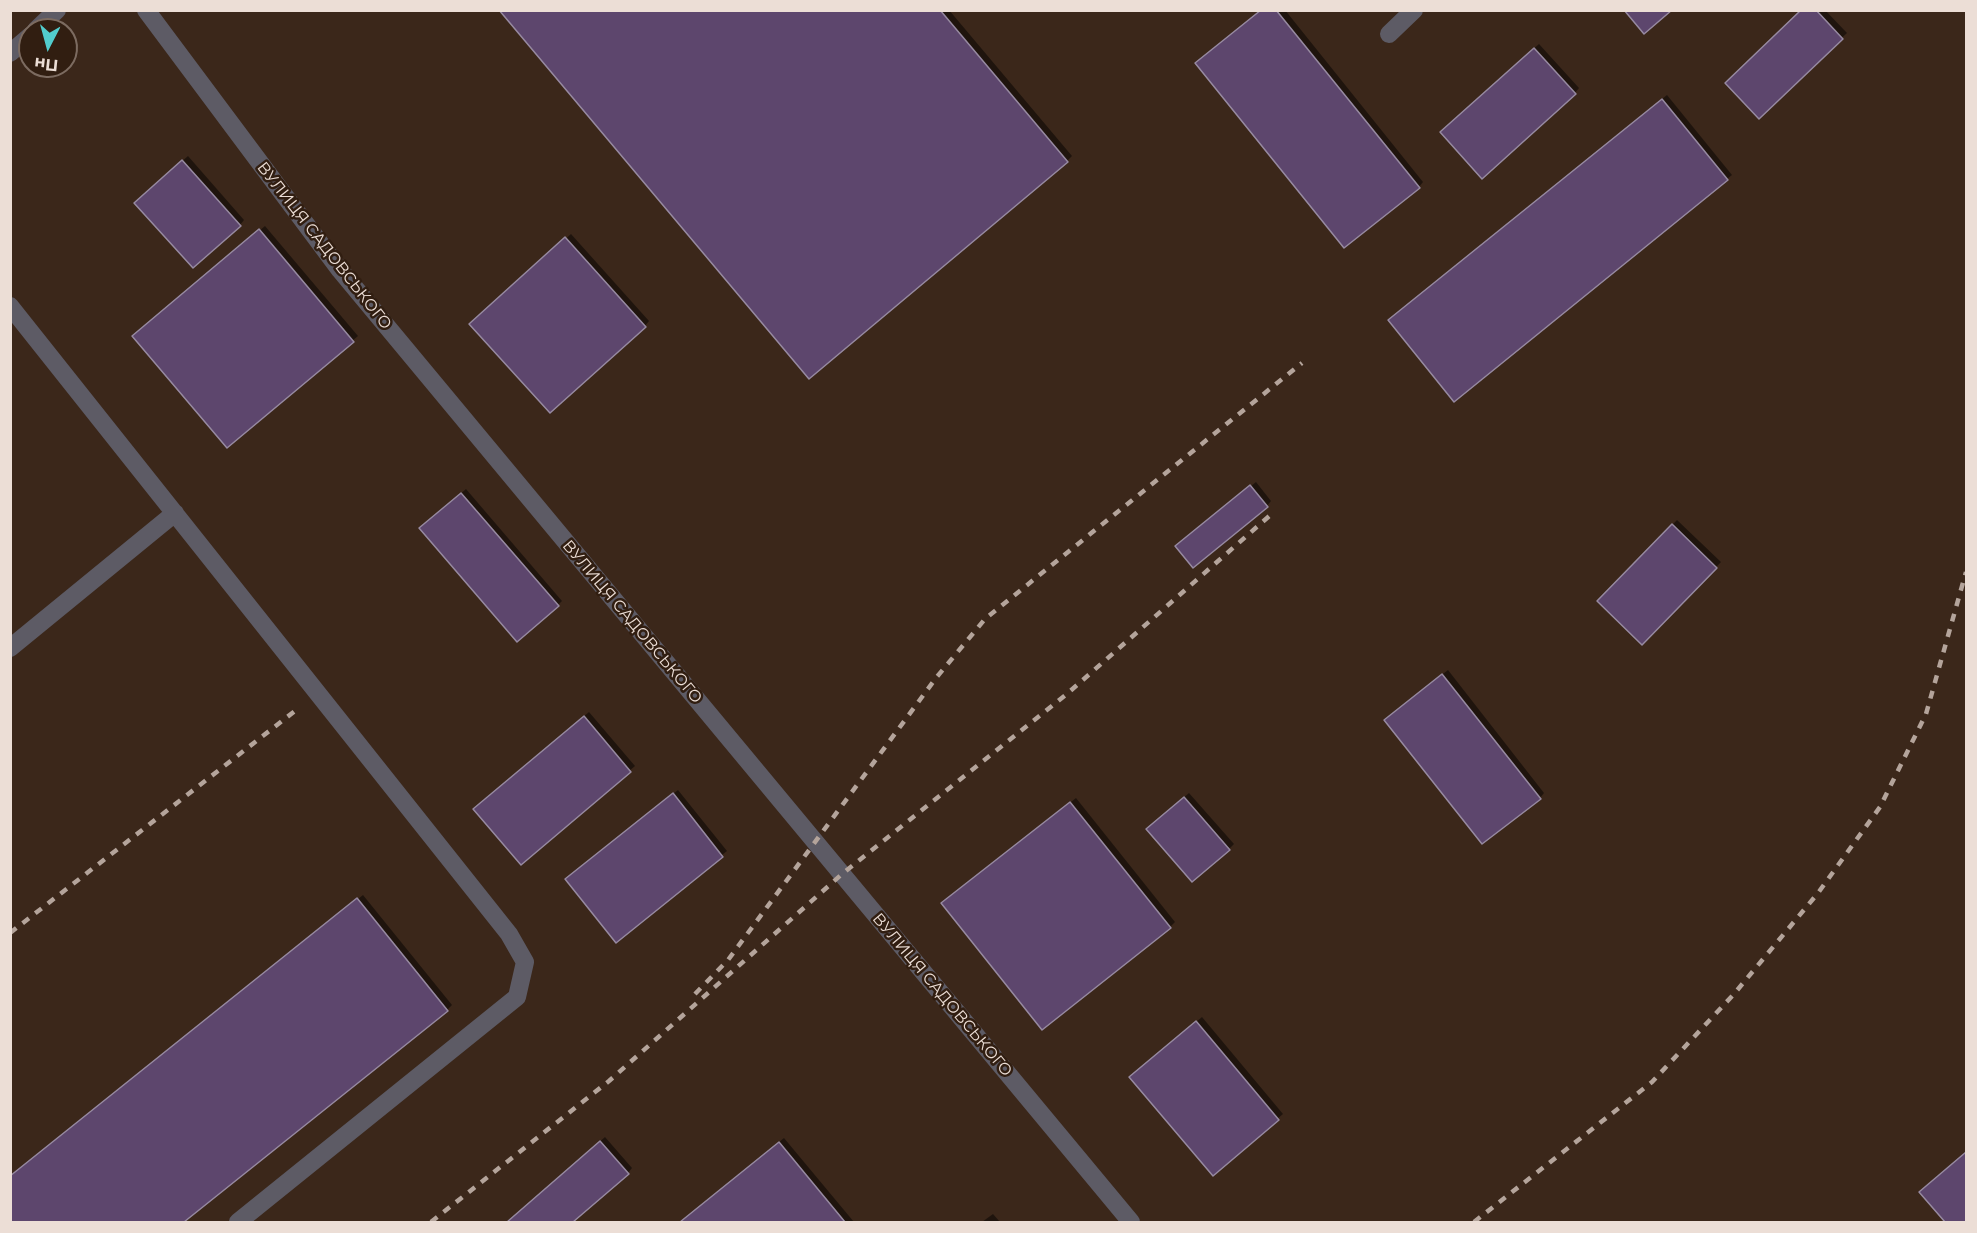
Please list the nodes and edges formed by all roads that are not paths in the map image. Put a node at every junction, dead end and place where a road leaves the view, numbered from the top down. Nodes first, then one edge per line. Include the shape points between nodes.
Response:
1 (146, 10) edge
2 (1414, 10) edge
3 (1389, 34) dead end
4 (10, 306) edge
5 (175, 513) junction
6 (10, 648) edge
7 (238, 1222) edge
8 (1131, 1222) edge

1 - 8 street, ВУЛИЦЯ САДОВСЬКОГО via 340,270
2 - 3 street
4 - 5 street
5 - 6 street
5 - 7 street via 502,924 525,962 516,997

